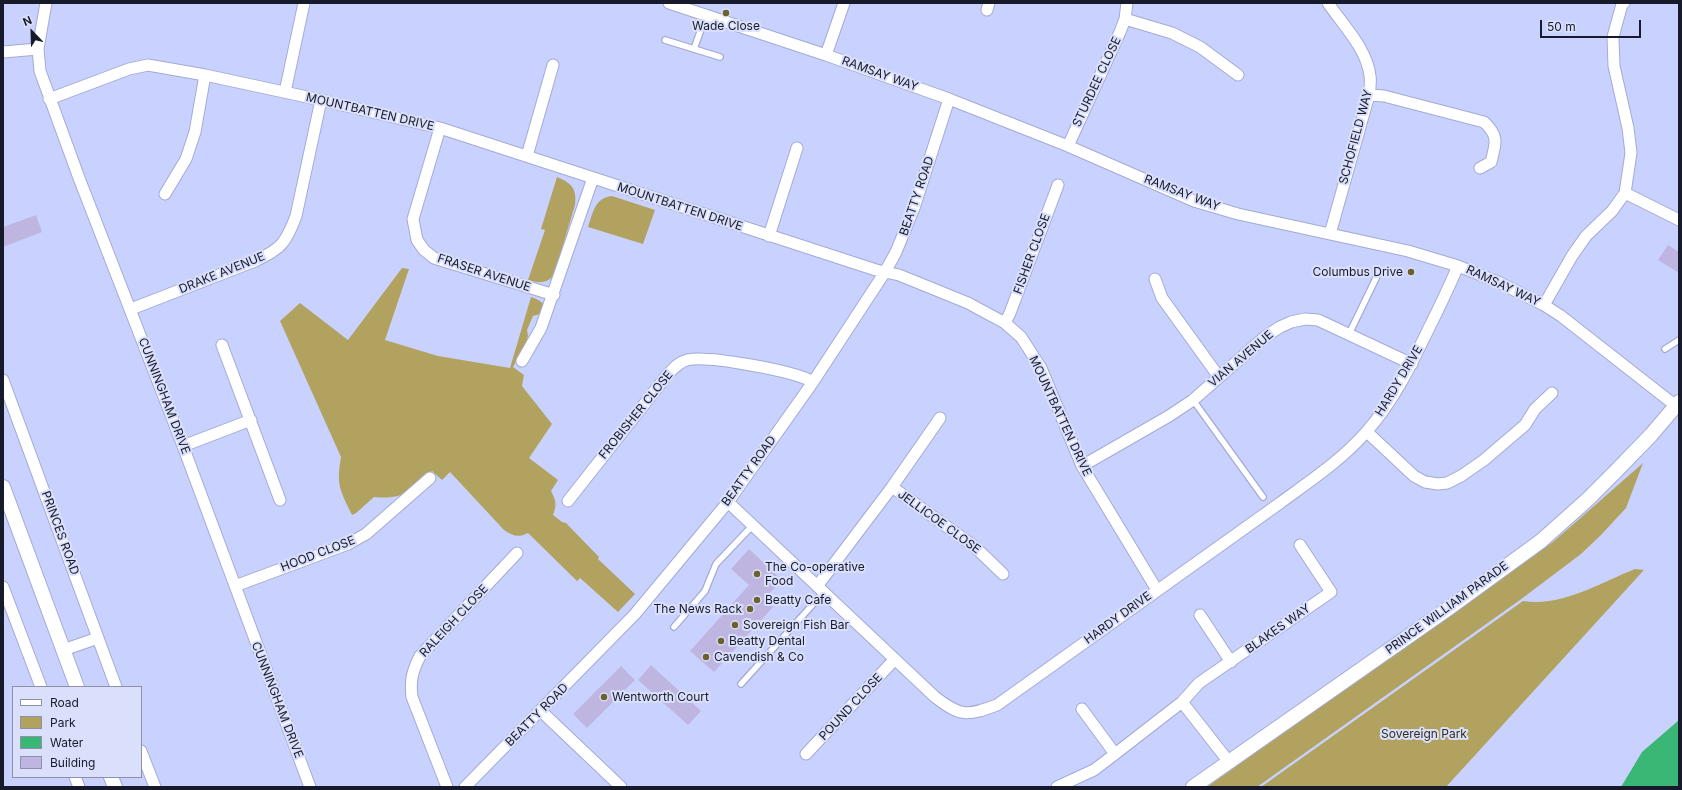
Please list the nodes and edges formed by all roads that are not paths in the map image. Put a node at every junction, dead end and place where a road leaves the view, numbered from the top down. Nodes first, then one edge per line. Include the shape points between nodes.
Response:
1 (46, 3) edge
2 (304, 3) edge
3 (669, 3) edge
4 (844, 3) edge
5 (1127, 3) edge
6 (1328, 3) edge
7 (1623, 3) edge
8 (706, 15) junction
9 (1125, 19) junction
10 (665, 40) dead end
11 (38, 49) junction
12 (694, 49) junction
13 (3, 52) edge
14 (826, 55) junction
15 (720, 57) dead end
16 (553, 65) dead end
17 (206, 75) junction
18 (1238, 75) dead end
19 (285, 92) junction
20 (1370, 95) junction
21 (49, 99) junction
22 (949, 99) junction
23 (321, 100) junction
24 (440, 128) junction
25 (1068, 146) junction
26 (797, 148) dead end
27 (527, 156) junction
28 (1480, 168) dead end
29 (593, 178) junction
30 (1058, 185) dead end
31 (1626, 193) junction
32 (164, 194) dead end
33 (1679, 220) edge
34 (1330, 234) junction
35 (769, 236) junction
36 (1458, 266) junction
37 (885, 272) junction
38 (1379, 272) dead end
39 (1155, 279) dead end
40 (554, 295) junction
41 (1544, 305) junction
42 (131, 310) junction
43 (1005, 323) junction
44 (1349, 334) junction
45 (1679, 340) edge
46 (222, 345) dead end
47 (1665, 349) dead end
48 (522, 361) dead end
49 (1412, 364) junction
50 (1219, 377) junction
51 (3, 380) edge
52 (813, 382) junction
53 (1552, 393) dead end
54 (1193, 400) junction
55 (1678, 404) edge
56 (940, 418) dead end
57 (251, 420) junction
58 (1367, 432) junction
59 (183, 446) junction
60 (1082, 466) junction
61 (430, 478) dead end
62 (3, 487) edge
63 (892, 487) junction
64 (1263, 497) dead end
65 (280, 500) dead end
66 (568, 501) dead end
67 (728, 502) junction
68 (753, 524) junction
69 (1300, 544) dead end
70 (517, 553) dead end
71 (1003, 574) dead end
72 (235, 586) junction
73 (3, 588) edge
74 (821, 589) junction
75 (1157, 590) junction
76 (1200, 615) dead end
77 (674, 627) dead end
78 (98, 638) junction
79 (63, 650) junction
80 (895, 659) junction
81 (1231, 662) junction
82 (741, 684) dead end
83 (42, 686) edge
84 (77, 686) edge
85 (116, 686) edge
86 (1182, 702) junction
87 (1082, 709) dead end
88 (541, 711) junction
89 (142, 754) edge
90 (806, 754) dead end
91 (1116, 754) junction
92 (1229, 762) junction
93 (155, 787) edge
94 (310, 787) edge
95 (447, 787) edge
96 (465, 787) edge
97 (621, 787) edge
98 (1057, 787) edge
99 (1194, 787) edge

1 - 11 street, CUNNINGHAM DRIVE
2 - 19 street
3 - 8 street, RAMSAY WAY
4 - 14 street
5 - 9 street, STURDEE CLOSE
6 - 20 street, SCHOFIELD WAY via 1359,46 1367,62 1371,76
7 - 31 street via 1613,37 1614,66 1631,153
8 - 12 lane
8 - 14 street, RAMSAY WAY
9 - 18 street via 1172,33 1200,47
9 - 25 street, STURDEE CLOSE
10 - 12 lane
11 - 13 street
11 - 21 street, CUNNINGHAM DRIVE via 40,71
12 - 15 lane
14 - 22 street, RAMSAY WAY
16 - 27 street
17 - 19 street, MOUNTBATTEN DRIVE
17 - 21 street, MOUNTBATTEN DRIVE via 148,65 129,69
17 - 32 street via 195,132 186,159
19 - 23 street, MOUNTBATTEN DRIVE
20 - 28 street via 1384,96 1484,122 1492,130 1496,143 1491,162
20 - 34 street, SCHOFIELD WAY
21 - 42 street, CUNNINGHAM DRIVE
22 - 25 street, RAMSAY WAY
22 - 37 street, BEATTY ROAD via 906,231
23 - 24 street, MOUNTBATTEN DRIVE
23 - 42 street, DRAKE AVENUE via 296,216 283,244 255,262
24 - 27 street, MOUNTBATTEN DRIVE
24 - 40 street, FRASER AVENUE via 413,219 417,240 434,258
25 - 34 street, RAMSAY WAY via 1194,201 1238,214
26 - 35 street
27 - 29 street, MOUNTBATTEN DRIVE
29 - 35 street, MOUNTBATTEN DRIVE
29 - 40 street
30 - 43 street, FISHER CLOSE
31 - 33 street
31 - 41 street via 1612,211 1586,236
34 - 36 street, RAMSAY WAY via 1408,250
35 - 37 street, MOUNTBATTEN DRIVE
36 - 41 street, RAMSAY WAY
36 - 49 street, HARDY DRIVE
37 - 43 street, MOUNTBATTEN DRIVE via 968,303
37 - 52 street, BEATTY ROAD
38 - 44 lane
39 - 50 street via 1162,298
40 - 48 street via 541,328
41 - 55 street, RAMSAY WAY
42 - 59 street, CUNNINGHAM DRIVE
43 - 60 street, MOUNTBATTEN DRIVE via 1021,337 1041,368
44 - 49 street, VIAN AVENUE
44 - 50 street, VIAN AVENUE via 1318,320 1291,322 1266,336
45 - 47 lane
46 - 57 street
49 - 58 street, HARDY DRIVE via 1385,409
50 - 54 street, VIAN AVENUE
51 - 78 street, PRINCES ROAD
52 - 66 street, FROBISHER CLOSE via 780,370 700,358 677,364
52 - 67 street, BEATTY ROAD
53 - 58 street via 1535,409 1525,426 1484,460 1448,483 1425,482 1414,476
54 - 60 street, VIAN AVENUE
54 - 64 lane
55 - 92 street, PRINCE WILLIAM PARADE via 1607,479 1540,541
56 - 63 street, JELLICOE CLOSE
57 - 59 street
57 - 65 street
58 - 75 street, HARDY DRIVE via 1324,471
59 - 72 street, CUNNINGHAM DRIVE
60 - 75 street, MOUNTBATTEN DRIVE
61 - 72 street, HOOD CLOSE via 366,534 348,544
62 - 79 street
63 - 71 street, JELLICOE CLOSE via 975,547
63 - 74 street, JELLICOE CLOSE
67 - 68 street, HARDY DRIVE
67 - 88 street, BEATTY ROAD via 635,614
68 - 74 street, HARDY DRIVE
68 - 77 lane via 716,564 705,592
69 - 81 street, BLAKES WAY via 1331,592
70 - 95 street, RALEIGH CLOSE via 420,656 414,669 410,683 412,697
72 - 94 street, CUNNINGHAM DRIVE
73 - 83 street
74 - 80 street, HARDY DRIVE
74 - 82 lane
75 - 80 street, HARDY DRIVE via 997,705 980,712 952,710
76 - 81 street
78 - 79 street
78 - 85 street, PRINCES ROAD
79 - 84 street
80 - 90 street, POUND CLOSE
81 - 86 street, BLAKES WAY via 1200,683
86 - 91 street, BLAKES WAY
86 - 92 street
87 - 91 street
88 - 96 street, BEATTY ROAD
88 - 97 street
89 - 93 street
91 - 98 street, BLAKES WAY via 1094,770
92 - 99 street, PRINCE WILLIAM PARADE

